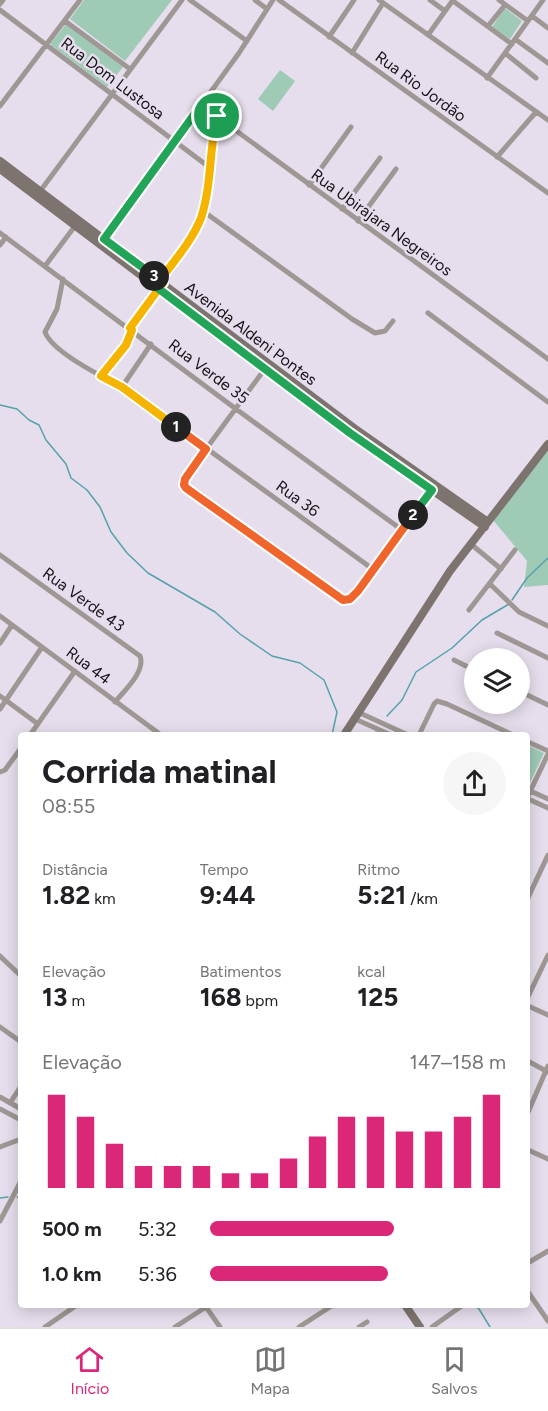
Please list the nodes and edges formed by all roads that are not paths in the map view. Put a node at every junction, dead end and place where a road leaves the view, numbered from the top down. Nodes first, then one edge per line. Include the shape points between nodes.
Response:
1 (3, 0) edge
2 (80, 0) edge
3 (182, 0) edge
4 (190, 0) edge
5 (255, 0) edge
6 (273, 0) edge
7 (279, 0) edge
8 (354, 0) edge
9 (430, 0) edge
10 (453, 0) edge
11 (499, 0) edge
12 (543, 0) edge
13 (381, 2) edge
14 (0, 4) edge
15 (505, 5) junction
16 (267, 9) junction
17 (0, 10) edge
18 (445, 11) junction
19 (530, 19) junction
20 (65, 21) junction
21 (488, 26) junction
22 (548, 28) edge
23 (428, 35) junction
24 (329, 37) junction
25 (247, 41) junction
26 (514, 41) junction
27 (47, 45) junction
28 (352, 53) junction
29 (505, 53) junction
30 (548, 63) edge
31 (130, 69) junction
32 (487, 78) junction
33 (536, 78) dead end
34 (111, 94) junction
35 (201, 105) junction
36 (0, 106) edge
37 (548, 110) edge
38 (536, 112) junction
39 (217, 116) junction
40 (545, 119) edge
41 (351, 127) dead end
42 (174, 142) junction
43 (497, 157) junction
44 (380, 158) dead end
45 (0, 160) edge
46 (209, 167) junction
47 (0, 169) edge
48 (396, 169) dead end
49 (309, 185) junction
50 (548, 193) edge
51 (38, 194) junction
52 (342, 209) junction
53 (203, 211) junction
54 (358, 221) junction
55 (75, 226) junction
56 (0, 233) edge
57 (6, 237) junction
58 (104, 239) junction
59 (0, 245) edge
60 (45, 266) junction
61 (63, 279) junction
62 (159, 285) junction
63 (428, 313) dead end
64 (393, 321) dead end
65 (131, 329) junction
66 (151, 344) junction
67 (548, 359) edge
68 (264, 370) junction
69 (101, 376) junction
70 (122, 387) junction
71 (548, 402) edge
72 (236, 409) junction
73 (548, 444) edge
74 (206, 449) junction
75 (433, 488) junction
76 (486, 524) junction
77 (402, 530) junction
78 (472, 545) junction
79 (514, 550) dead end
80 (0, 555) edge
81 (501, 569) junction
82 (374, 570) junction
83 (490, 584) junction
84 (469, 610) dead end
85 (0, 616) edge
86 (12, 625) junction
87 (548, 626) edge
88 (497, 633) dead end
89 (0, 643) edge
90 (42, 647) junction
91 (548, 658) edge
92 (454, 660) dead end
93 (464, 665) edge
94 (75, 671) junction
95 (0, 696) edge
96 (530, 696) edge
97 (6, 701) junction
98 (115, 702) junction
99 (548, 705) edge
100 (0, 709) edge
101 (357, 716) junction
102 (38, 724) junction
103 (32, 732) edge
104 (157, 732) edge
105 (346, 732) edge
106 (388, 732) edge
107 (420, 732) edge
108 (507, 732) edge
109 (530, 743) edge
110 (18, 752) edge
111 (548, 753) edge
112 (1, 773) edge
113 (530, 786) edge
114 (530, 791) edge
115 (548, 799) edge
116 (530, 800) edge
117 (548, 808) edge
118 (548, 855) edge
119 (530, 893) edge
120 (548, 955) edge
121 (0, 956) edge
122 (18, 973) edge
123 (530, 994) edge
124 (530, 1005) edge
125 (548, 1015) edge
126 (0, 1027) edge
127 (18, 1040) edge
128 (530, 1062) edge
129 (547, 1070) edge
130 (18, 1090) edge
131 (0, 1097) edge
132 (9, 1102) junction
133 (18, 1107) edge
134 (0, 1108) edge
135 (530, 1108) edge
136 (18, 1118) edge
137 (18, 1140) edge
138 (0, 1147) edge
139 (530, 1151) edge
140 (548, 1159) edge
141 (18, 1187) edge
142 (0, 1221) edge
143 (548, 1251) edge
144 (530, 1261) edge
145 (530, 1295) edge
146 (73, 1308) edge
147 (204, 1308) edge
148 (207, 1308) edge
149 (329, 1308) edge
150 (407, 1308) edge
151 (459, 1308) edge
152 (547, 1318) edge
153 (367, 1322) dead end
154 (302, 1326) edge
155 (45, 1327) edge
156 (175, 1327) edge
157 (220, 1327) edge
158 (359, 1327) edge
159 (420, 1327) edge
160 (432, 1327) edge

1 - 14 street
2 - 20 street
3 - 31 street
4 - 25 street
5 - 16 street
6 - 16 street
7 - 24 street, Rua Rio Jordão
8 - 24 street
9 - 18 street
10 - 18 street
10 - 21 street
11 - 15 street
12 - 19 street
13 - 23 street
13 - 28 street
15 - 19 street
15 - 21 street
16 - 25 street
17 - 27 street, Rua Dom Lustosa
18 - 23 street
19 - 22 street
19 - 26 street
20 - 27 street
20 - 31 street
21 - 26 street
23 - 32 street
24 - 28 street, Rua Rio Jordão
25 - 35 street
26 - 29 street
26 - 30 street
27 - 34 street, Rua Dom Lustosa
27 - 36 street
28 - 43 street, Rua Rio Jordão
29 - 32 street
29 - 33 street
31 - 34 street
32 - 38 street
34 - 42 street, Rua Dom Lustosa
34 - 51 street
35 - 39 street, Rua Ubirajara Negreiros
35 - 42 street
37 - 40 street
38 - 40 street
38 - 43 street
39 - 46 street
39 - 49 street, Rua Ubirajara Negreiros
41 - 49 street
42 - 46 street, Rua Dom Lustosa
42 - 58 street
43 - 50 street, Rua Rio Jordão
44 - 52 street
45 - 51 main road, Avenida Aldeni Pontes
46 - 53 street
47 - 51 main road, Avenida Aldeni Pontes
48 - 54 street
49 - 52 street, Rua Ubirajara Negreiros
51 - 55 main road, Avenida Aldeni Pontes
51 - 58 main road, Avenida Aldeni Pontes
52 - 54 street, Rua Ubirajara Negreiros
53 - 62 street
53 - 64 street via 375,333 385,331
54 - 67 street, Rua Ubirajara Negreiros
55 - 60 street
55 - 62 main road, Avenida Aldeni Pontes
56 - 57 street, Rua Verde 35
57 - 59 street
57 - 60 street, Rua Verde 35
58 - 62 main road, Avenida Aldeni Pontes
60 - 61 street, Rua Verde 35
61 - 65 street, Rua Verde 35
61 - 69 street, Rua 36 via 57,309 45,335
62 - 65 street
62 - 68 main road, Avenida Aldeni Pontes
62 - 75 main road, Avenida Aldeni Pontes
63 - 71 street
65 - 66 street, Rua Verde 35
65 - 69 street via 126,345
66 - 70 street
66 - 72 street, Rua Verde 35
68 - 72 street
68 - 75 main road, Avenida Aldeni Pontes
69 - 70 street, Rua 36
70 - 74 street, Rua 36
72 - 74 street
72 - 77 street, Rua Verde 35
73 - 76 main road
74 - 82 street, Rua 36
74 - 82 street via 185,479 184,485 196,495 343,600 350,599
75 - 76 main road, Avenida Aldeni Pontes
75 - 77 street
76 - 78 main road
77 - 82 street
78 - 81 street
78 - 101 main road via 423,612
79 - 81 street
80 - 98 street, Rua Verde 43 via 138,654 140,670
81 - 83 street
83 - 84 street
83 - 87 street via 519,612
85 - 86 street, Rua 44
86 - 89 street
86 - 90 street, Rua 44
88 - 91 street
90 - 94 street, Rua 44
90 - 97 street
92 - 93 street
94 - 98 street, Rua 44
94 - 102 street
95 - 97 street
96 - 99 street
97 - 100 street
97 - 102 street
98 - 104 street, Rua 44
101 - 105 main road
101 - 106 street
102 - 103 street
107 - 108 street via 437,701
109 - 111 street
110 - 112 street
111 - 113 street
114 - 115 street
116 - 117 street
118 - 119 street
120 - 123 street
121 - 122 street
124 - 125 street
126 - 127 street
128 - 129 street
129 - 135 street
130 - 132 street
131 - 132 street
132 - 133 street
134 - 136 street
137 - 138 street
139 - 140 street
141 - 142 street
143 - 144 street
145 - 152 street
146 - 155 street
147 - 156 street
148 - 157 street
149 - 154 street
150 - 159 main road
151 - 160 street
153 - 158 street

